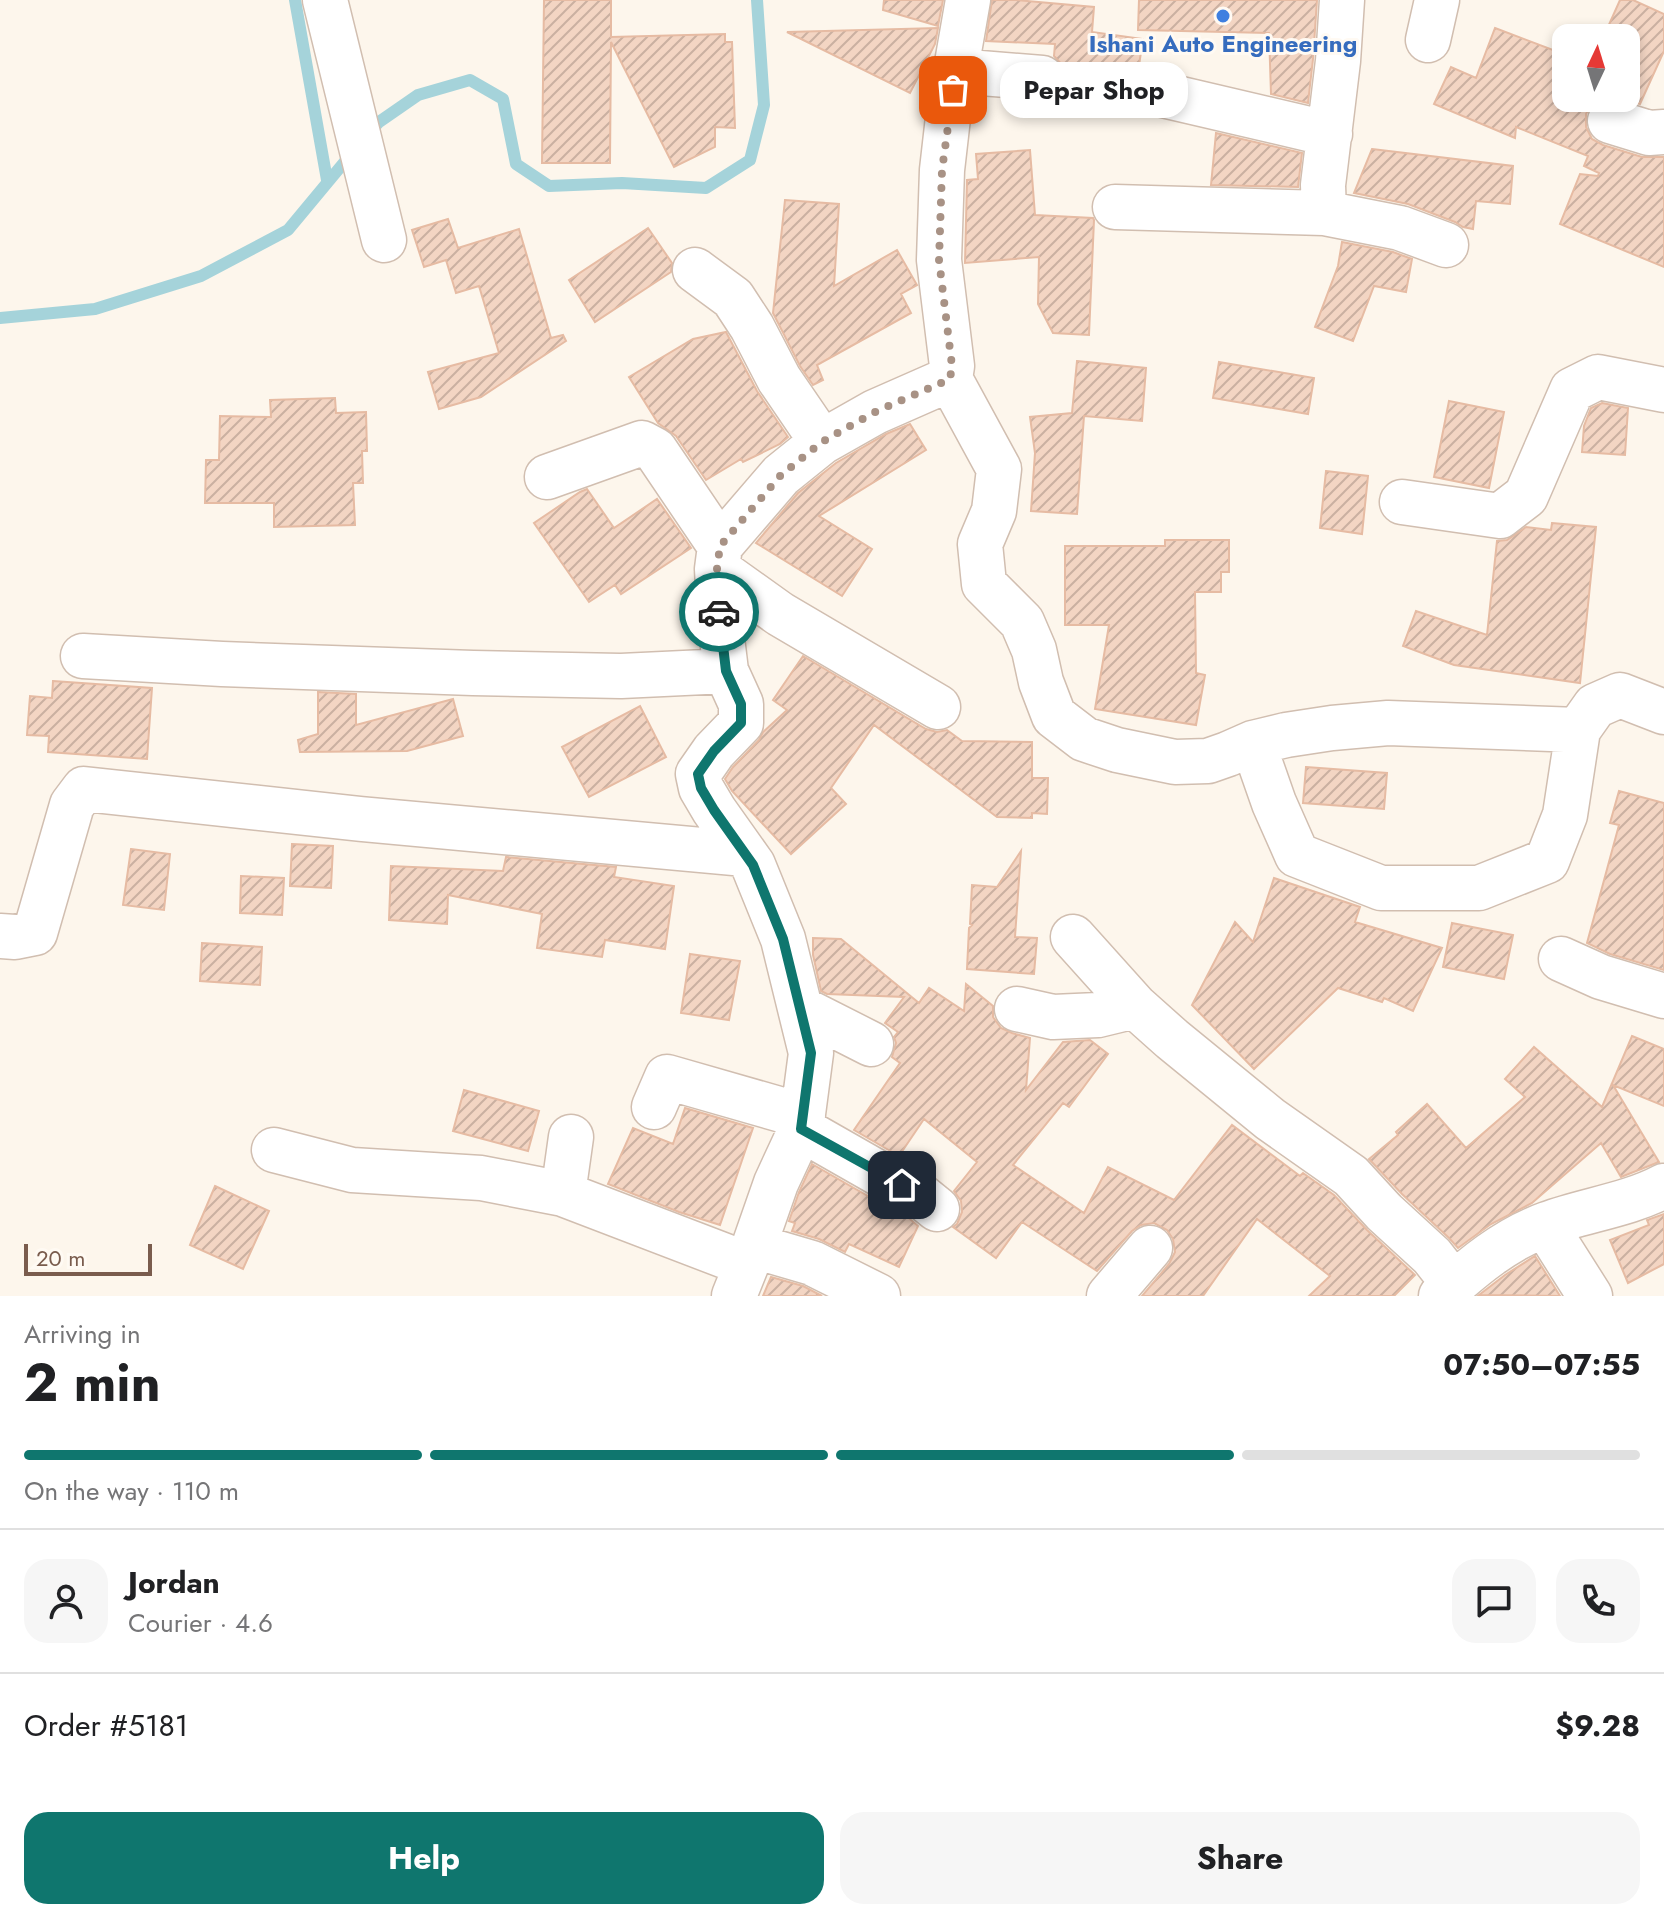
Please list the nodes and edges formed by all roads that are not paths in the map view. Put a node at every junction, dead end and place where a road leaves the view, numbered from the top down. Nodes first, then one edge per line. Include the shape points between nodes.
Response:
1 (325, 0) edge
2 (968, 0) edge
3 (1342, 0) edge
4 (956, 71) junction
5 (1042, 78) dead end
6 (1159, 94) dead end
7 (1610, 121) dead end
8 (1664, 132) edge
9 (1330, 134) junction
10 (1115, 207) dead end
11 (1324, 213) junction
12 (384, 240) dead end
13 (1446, 245) dead end
14 (695, 270) dead end
15 (950, 379) junction
16 (1664, 390) edge
17 (822, 442) junction
18 (547, 477) dead end
19 (1402, 502) dead end
20 (718, 557) junction
21 (83, 656) dead end
22 (726, 671) junction
23 (938, 707) dead end
24 (1664, 712) edge
25 (1578, 730) junction
26 (1253, 743) junction
27 (745, 854) junction
28 (0, 936) edge
29 (1073, 937) dead end
30 (1561, 959) dead end
31 (1664, 996) edge
32 (1135, 1006) junction
33 (800, 1008) junction
34 (1017, 1009) dead end
35 (871, 1044) dead end
36 (654, 1107) dead end
37 (802, 1123) junction
38 (571, 1137) dead end
39 (274, 1150) dead end
40 (1663, 1190) edge
41 (563, 1194) junction
42 (937, 1209) dead end
43 (1545, 1225) junction
44 (1150, 1248) dead end
45 (745, 1269) edge
46 (1447, 1290) edge
47 (878, 1296) edge
48 (1109, 1296) edge
49 (1590, 1296) edge

1 - 12 street
2 - 4 street
3 - 9 street
4 - 5 street
4 - 15 street via 942,170 939,260
6 - 9 street
7 - 8 street
9 - 11 street
10 - 11 street
11 - 13 street via 1400,228
14 - 17 street via 733,298
15 - 17 street
15 - 26 street via 999,469 994,511 980,544 984,584 1022,622 1054,716 1084,739 1175,762 1208,761
16 - 19 street via 1598,377 1572,390 1526,496 1500,516
17 - 20 street via 781,475
18 - 20 street via 642,443 655,450
20 - 22 street
20 - 23 street via 780,614
21 - 22 street via 488,673 621,676
22 - 27 street via 741,704 741,723 698,774 701,788
24 - 25 street via 1620,695 1595,706
25 - 26 street via 1388,723
25 - 26 street via 1565,815 1547,861 1479,888 1381,888 1297,855
27 - 28 street via 84,789 72,805 35,933
27 - 33 street via 783,939
29 - 32 street
30 - 31 street
32 - 34 street via 1098,1015 1053,1017
32 - 46 street via 1270,1119 1351,1176 1432,1256
33 - 35 street
33 - 37 street via 811,1053
36 - 37 street via 667,1077
37 - 42 street
37 - 45 street
38 - 41 street
39 - 41 street via 352,1170 481,1178
40 - 43 street
41 - 45 street
43 - 46 street via 1513,1239
43 - 49 street
44 - 48 street
45 - 47 street via 812,1263

